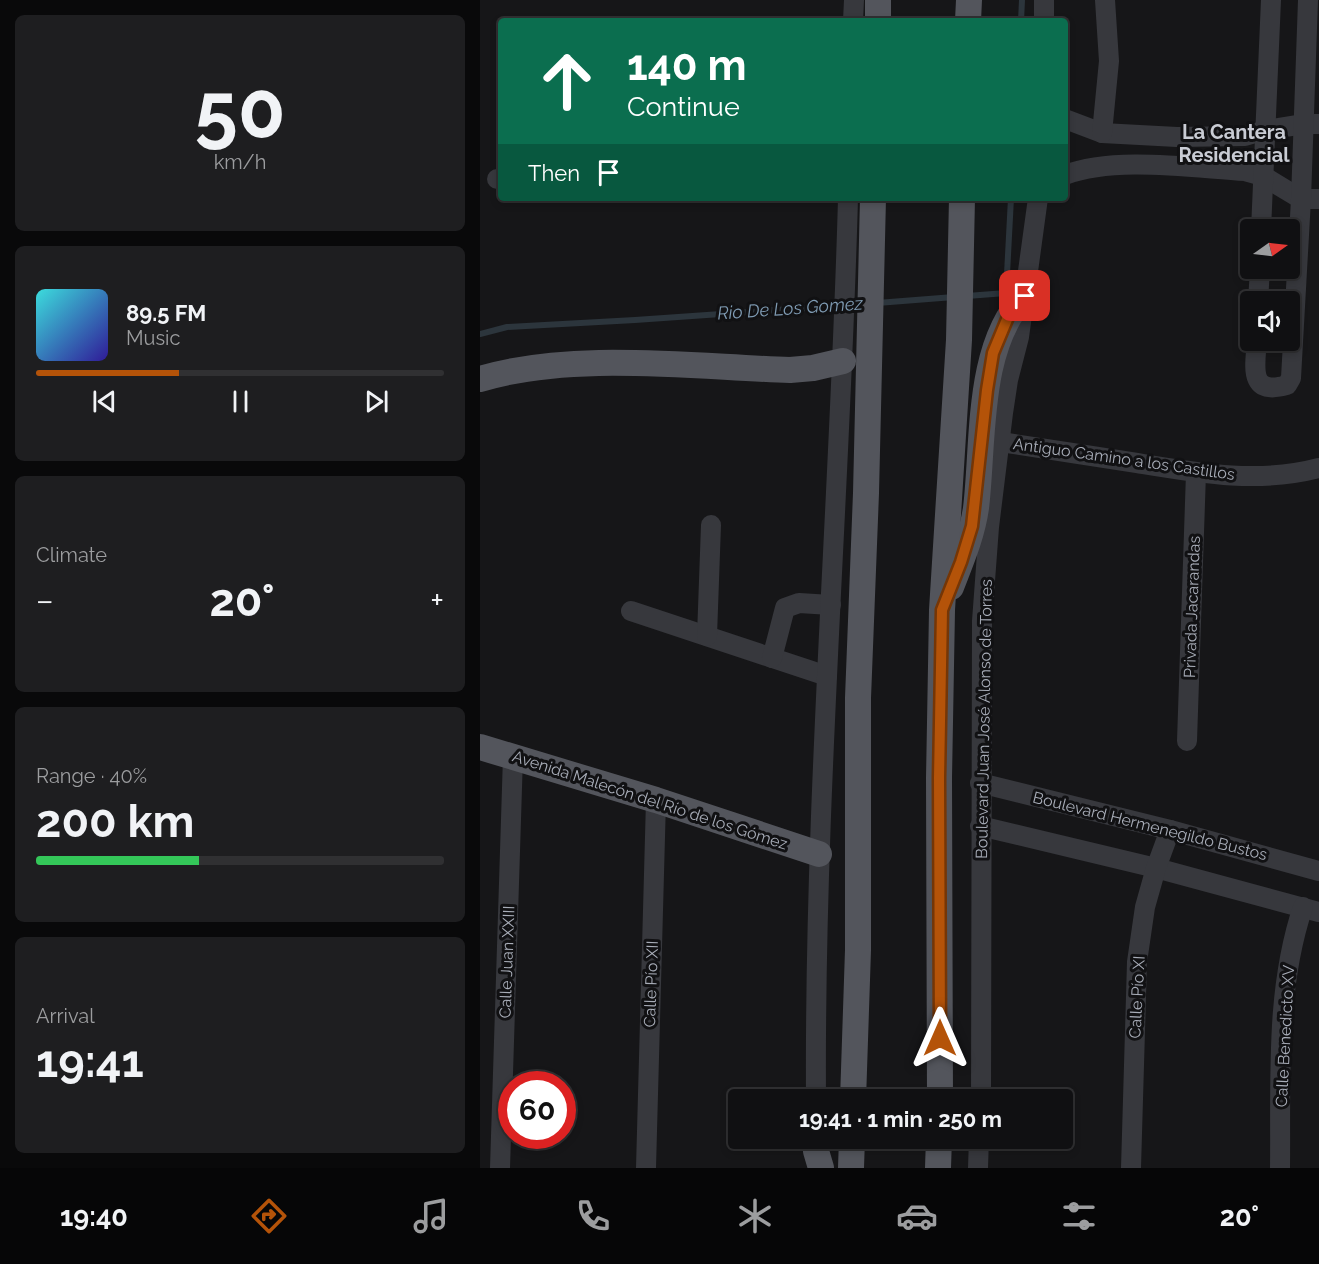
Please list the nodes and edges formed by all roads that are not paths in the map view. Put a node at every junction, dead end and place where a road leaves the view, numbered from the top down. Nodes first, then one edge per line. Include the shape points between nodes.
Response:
1 (854, 0) edge
2 (878, 0) edge
3 (969, 0) edge
4 (1044, 0) edge
5 (1105, 0) edge
6 (1271, 0) edge
7 (1308, 0) edge
8 (853, 18) edge
9 (878, 18) edge
10 (969, 18) edge
11 (1044, 18) edge
12 (1068, 119) edge
13 (1311, 124) edge
14 (1266, 130) junction
15 (1102, 133) junction
16 (1068, 174) edge
17 (1263, 176) junction
18 (1310, 199) edge
19 (848, 201) edge
20 (873, 201) edge
21 (962, 201) edge
22 (1038, 201) edge
23 (1261, 219) edge
24 (1300, 291) edge
25 (1025, 296) junction
26 (1256, 351) edge
27 (1293, 351) edge
28 (843, 358) junction
29 (480, 379) edge
30 (1001, 442) junction
31 (1319, 468) edge
32 (1196, 472) junction
33 (711, 525) dead end
34 (831, 605) junction
35 (942, 610) junction
36 (631, 611) dead end
37 (707, 636) junction
38 (772, 658) junction
39 (827, 676) junction
40 (1187, 741) dead end
41 (480, 747) edge
42 (513, 756) junction
43 (980, 783) junction
44 (656, 800) junction
45 (980, 826) junction
46 (1170, 830) junction
47 (819, 854) junction
48 (1156, 868) junction
49 (1319, 871) edge
50 (1311, 909) edge
51 (816, 1089) edge
52 (853, 1089) edge
53 (940, 1089) edge
54 (981, 1089) edge
55 (852, 1149) edge
56 (939, 1149) edge
57 (979, 1149) edge
58 (500, 1168) edge
59 (646, 1168) edge
60 (851, 1168) edge
61 (938, 1168) edge
62 (978, 1168) edge
63 (1131, 1168) edge
64 (1280, 1168) edge

1 - 8 street
2 - 9 main road
3 - 10 main road
4 - 11 street
5 - 15 street via 1109,61
6 - 14 street
7 - 13 street
12 - 15 street
13 - 14 street
13 - 18 street
14 - 15 street via 1245,136
14 - 17 street
16 - 17 street via 1123,164 1245,171
17 - 18 street
17 - 23 street
18 - 24 street
19 - 28 street
20 - 52 main road via 858,698
21 - 35 main road
22 - 25 street, Boulevard Juan José Alonso de Torres
25 - 30 street, Boulevard Juan José Alonso de Torres via 1008,380
25 - 35 main road via 1008,317 993,353 972,526
26 - 27 street via 1258,382 1280,387 1287,385 1290,378
28 - 29 main road via 813,368 789,370 635,363 523,369
28 - 34 street
30 - 32 street, Antiguo Camino a los Castillos
30 - 43 street, Boulevard Juan José Alonso de Torres via 982,621
31 - 32 street, Antiguo Camino a los Castillos via 1285,476 1256,477
32 - 40 street, Privada Jacarandas
33 - 37 street
34 - 38 street via 799,603 785,608
34 - 39 street
35 - 53 main road
36 - 37 street
37 - 38 street
38 - 39 street
39 - 47 street
41 - 42 main road, Avenida Malecón del Río de los Gómez
42 - 44 main road, Avenida Malecón del Río de los Gómez
42 - 58 street, Calle Juan XXIII
43 - 45 street, Boulevard Juan José Alonso de Torres
43 - 46 street, Boulevard Hermenegildo Bustos
44 - 47 main road, Avenida Malecón del Río de los Gómez
44 - 59 street, Calle Pío XII
45 - 48 street
45 - 54 street, Boulevard Juan José Alonso de Torres
46 - 48 street, Calle Pío XI
46 - 49 street, Boulevard Hermenegildo Bustos
47 - 51 street
48 - 50 street
48 - 63 street, Calle Pío XI via 1145,907 1137,962
50 - 64 street, Calle Benedicto XV via 1295,930 1284,985
55 - 60 main road
56 - 61 main road
57 - 62 street

